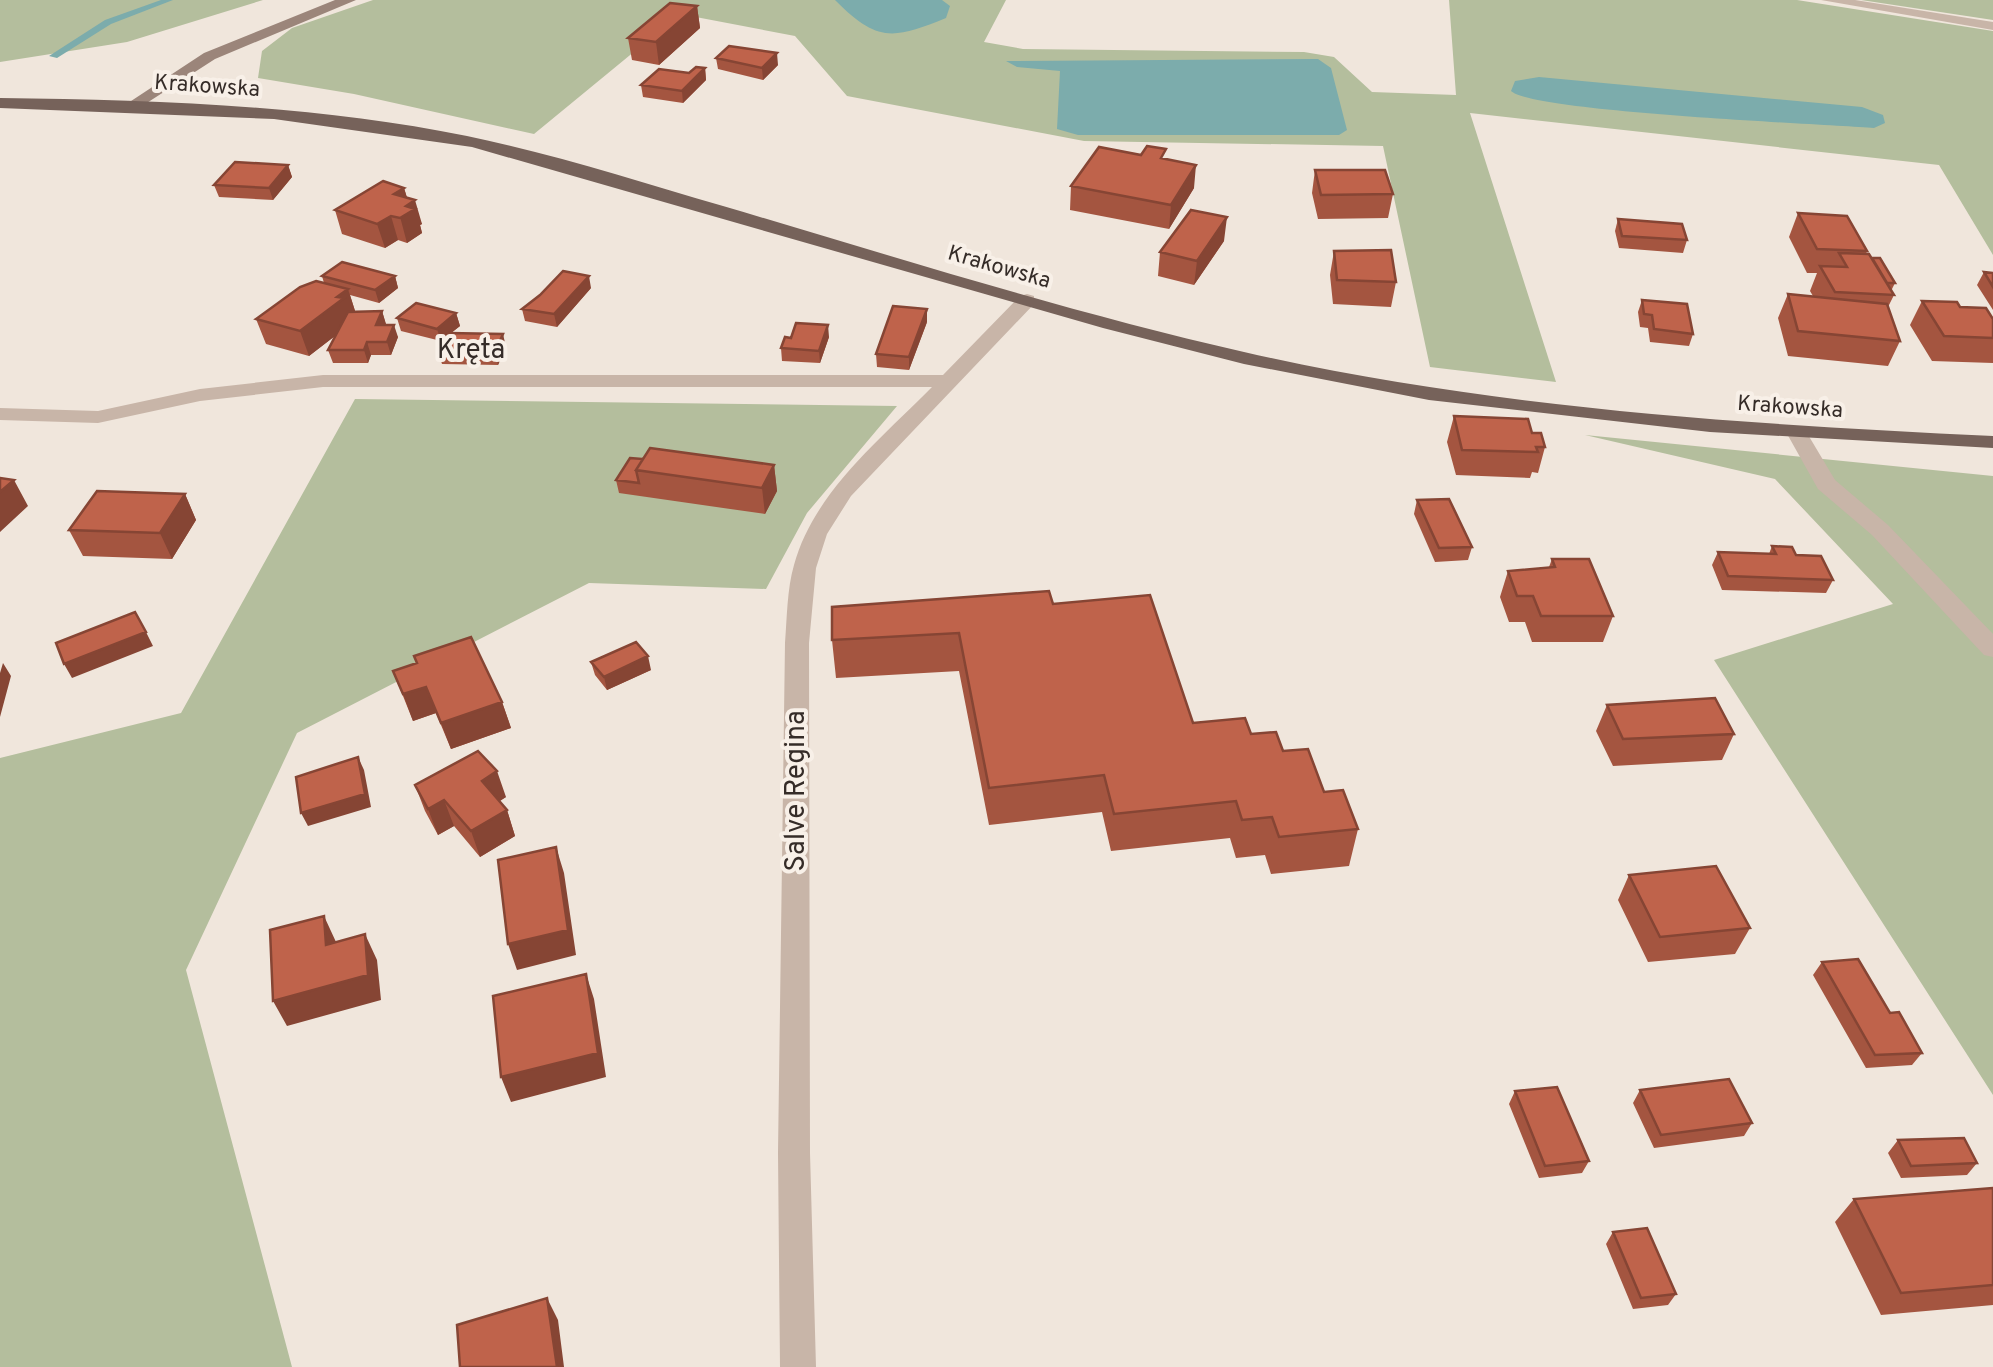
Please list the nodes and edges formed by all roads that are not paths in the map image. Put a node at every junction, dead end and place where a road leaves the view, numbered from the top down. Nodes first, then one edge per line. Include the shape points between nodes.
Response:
1 (349, 0) edge
2 (1828, 0) edge
3 (1993, 26) edge
4 (0, 103) edge
5 (133, 105) junction
6 (1027, 300) junction
7 (945, 381) junction
8 (0, 414) edge
9 (1797, 432) junction
10 (1993, 442) edge
11 (1993, 649) edge
12 (798, 1367) edge

1 - 5 street via 224,47
2 - 3 street
4 - 5 main road, Krakowska
5 - 6 main road, Krakowska via 282,115 456,139
6 - 7 street, Salve Regina
6 - 9 main road, Krakowska via 1169,340 1357,380 1517,404
7 - 8 street, Kręta via 323,381 200,395 98,417
7 - 12 street, Salve Regina via 842,492 804,568 797,643
9 - 10 main road, Krakowska
9 - 11 street via 1826,484 1880,530

